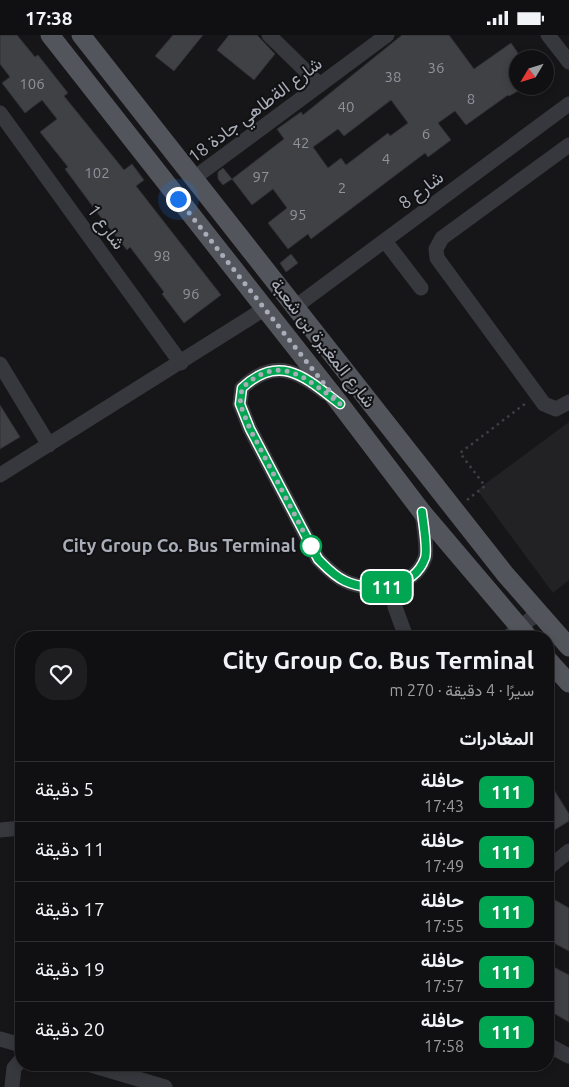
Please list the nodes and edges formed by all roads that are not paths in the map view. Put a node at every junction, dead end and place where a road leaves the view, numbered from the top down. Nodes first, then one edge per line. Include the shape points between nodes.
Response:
1 (50, 35) edge
2 (81, 35) edge
3 (270, 35) edge
4 (387, 35) edge
5 (548, 35) edge
6 (567, 57) edge
7 (320, 85) junction
8 (569, 103) edge
9 (0, 113) edge
10 (569, 145) edge
11 (194, 178) junction
12 (385, 241) junction
13 (421, 288) dead end
14 (295, 307) junction
15 (264, 309) junction
16 (181, 363) junction
17 (0, 364) edge
18 (569, 402) edge
19 (340, 404) junction
20 (49, 445) junction
21 (0, 475) edge
22 (422, 512) junction
23 (395, 607) dead end
24 (538, 613) junction
25 (404, 631) edge
26 (516, 631) edge
27 (521, 631) edge
28 (547, 631) edge
29 (554, 637) edge
30 (569, 647) edge
31 (554, 666) edge
32 (569, 683) edge
33 (15, 829) edge
34 (0, 830) edge
35 (569, 851) edge
36 (554, 863) edge
37 (0, 1039) edge
38 (15, 1043) edge
39 (554, 1048) edge
40 (569, 1056) edge
41 (15, 1067) edge
42 (111, 1071) edge
43 (9, 1085) edge
44 (165, 1087) edge

1 - 15 main road, شارع المغيرة بن شعبة
2 - 11 main road, شارع المغيرة بن شعبة
3 - 7 street
4 - 7 street, شارع الةطاهي جادة 18
5 - 6 street
7 - 11 street, شارع الةطاهي جادة 18
8 - 12 street, شارع 8
9 - 16 street, شارع 1
10 - 18 street via 442,238 436,249 440,261 544,404 560,408
11 - 14 main road, شارع المغيرة بن شعبة
12 - 13 street
12 - 14 street, شارع 8
14 - 24 main road, شارع المغيرة بن شعبة
15 - 16 street
15 - 19 main road, شارع المغيرة بن شعبة
16 - 20 street
17 - 20 street
19 - 22 main road, شارع المغيرة بن شعبة
19 - 22 street via 308,379 287,369 267,371 242,388 240,404 250,429 318,559 346,582 384,587 402,583 418,571 426,557
20 - 21 street
22 - 26 main road, شارع المغيرة بن شعبة
23 - 25 street
24 - 27 street
24 - 28 main road, شارع المغيرة بن شعبة
29 - 30 main road, شارع المغيرة بن شعبة
31 - 32 main road
33 - 34 street
35 - 36 street
37 - 38 street
39 - 40 street
41 - 43 street
42 - 44 street

